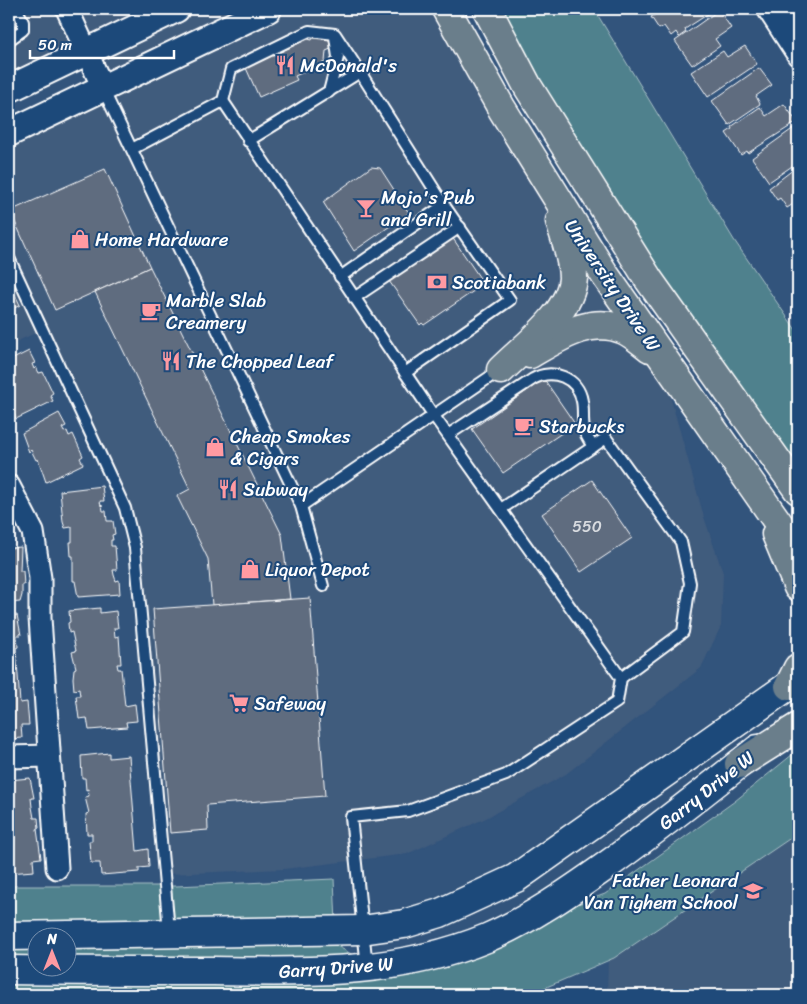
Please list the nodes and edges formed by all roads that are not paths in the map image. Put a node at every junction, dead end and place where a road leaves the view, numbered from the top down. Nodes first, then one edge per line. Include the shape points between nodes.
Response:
1 (17, 9) edge
2 (67, 9) edge
3 (176, 9) edge
4 (268, 9) edge
5 (446, 9) edge
6 (487, 9) edge
7 (768, 9) edge
8 (798, 15) edge
9 (784, 33) junction
10 (335, 34) junction
11 (9, 40) edge
12 (86, 52) junction
13 (798, 55) edge
14 (360, 72) junction
15 (103, 88) junction
16 (9, 89) edge
17 (328, 92) junction
18 (223, 101) junction
19 (9, 133) edge
20 (248, 141) junction
21 (132, 149) junction
22 (551, 191) junction
23 (444, 205) junction
24 (460, 227) junction
25 (9, 258) edge
26 (340, 277) junction
27 (354, 298) junction
28 (658, 353) junction
29 (500, 370) junction
30 (405, 373) junction
31 (434, 416) junction
32 (448, 435) junction
33 (593, 447) junction
34 (9, 486) edge
35 (798, 490) edge
36 (761, 498) junction
37 (301, 506) junction
38 (501, 510) junction
39 (798, 551) edge
40 (323, 586) dead end
41 (798, 587) edge
42 (621, 678) junction
43 (795, 678) edge
44 (798, 717) edge
45 (798, 727) edge
46 (49, 756) junction
47 (9, 757) edge
48 (739, 764) junction
49 (57, 868) dead end
50 (362, 930) junction
51 (169, 934) junction
52 (9, 936) edge
53 (368, 969) junction
54 (9, 970) edge

1 - 11 lane via 23,30
2 - 12 street
3 - 12 street
4 - 15 street
5 - 22 main road, University Drive W
6 - 35 main road, University Drive W via 528,87 649,280
7 - 9 street
8 - 9 street
9 - 13 street
10 - 14 lane
10 - 17 lane via 338,57
10 - 18 lane via 309,32 231,69
12 - 15 street
12 - 16 street
14 - 17 lane
14 - 23 lane
15 - 19 street
15 - 21 lane
17 - 20 lane
18 - 20 lane
18 - 21 lane
20 - 26 lane
21 - 37 lane
22 - 28 main road, University Drive W
22 - 29 main road via 570,256 573,278 569,297 558,314
23 - 24 lane
23 - 26 lane
24 - 27 lane
24 - 30 lane via 510,300
25 - 51 lane via 125,508 134,548
26 - 27 lane
27 - 30 lane
28 - 29 main road via 624,330 602,325 587,326
28 - 36 main road, University Drive W
29 - 31 lane
30 - 31 lane
31 - 32 lane
31 - 37 lane
32 - 33 lane via 533,379 552,373 564,376 582,399 584,430
32 - 38 lane
33 - 38 lane
33 - 42 lane via 606,438 677,536 690,583 683,632
34 - 46 street via 33,532 37,556
36 - 39 main road, University Drive W
36 - 41 main road
37 - 40 lane
38 - 42 lane
42 - 50 lane via 617,702 506,775 408,811 351,817
43 - 50 main road, Garry Drive W via 516,878 440,913 404,924
44 - 48 main road, Garry Drive W
45 - 48 main road
46 - 47 street
46 - 49 street
48 - 53 main road, Garry Drive W via 583,883 528,917 487,938 410,962
50 - 51 main road, Garry Drive W
50 - 53 lane
51 - 52 main road, Garry Drive W
53 - 54 main road, Garry Drive W via 311,972

